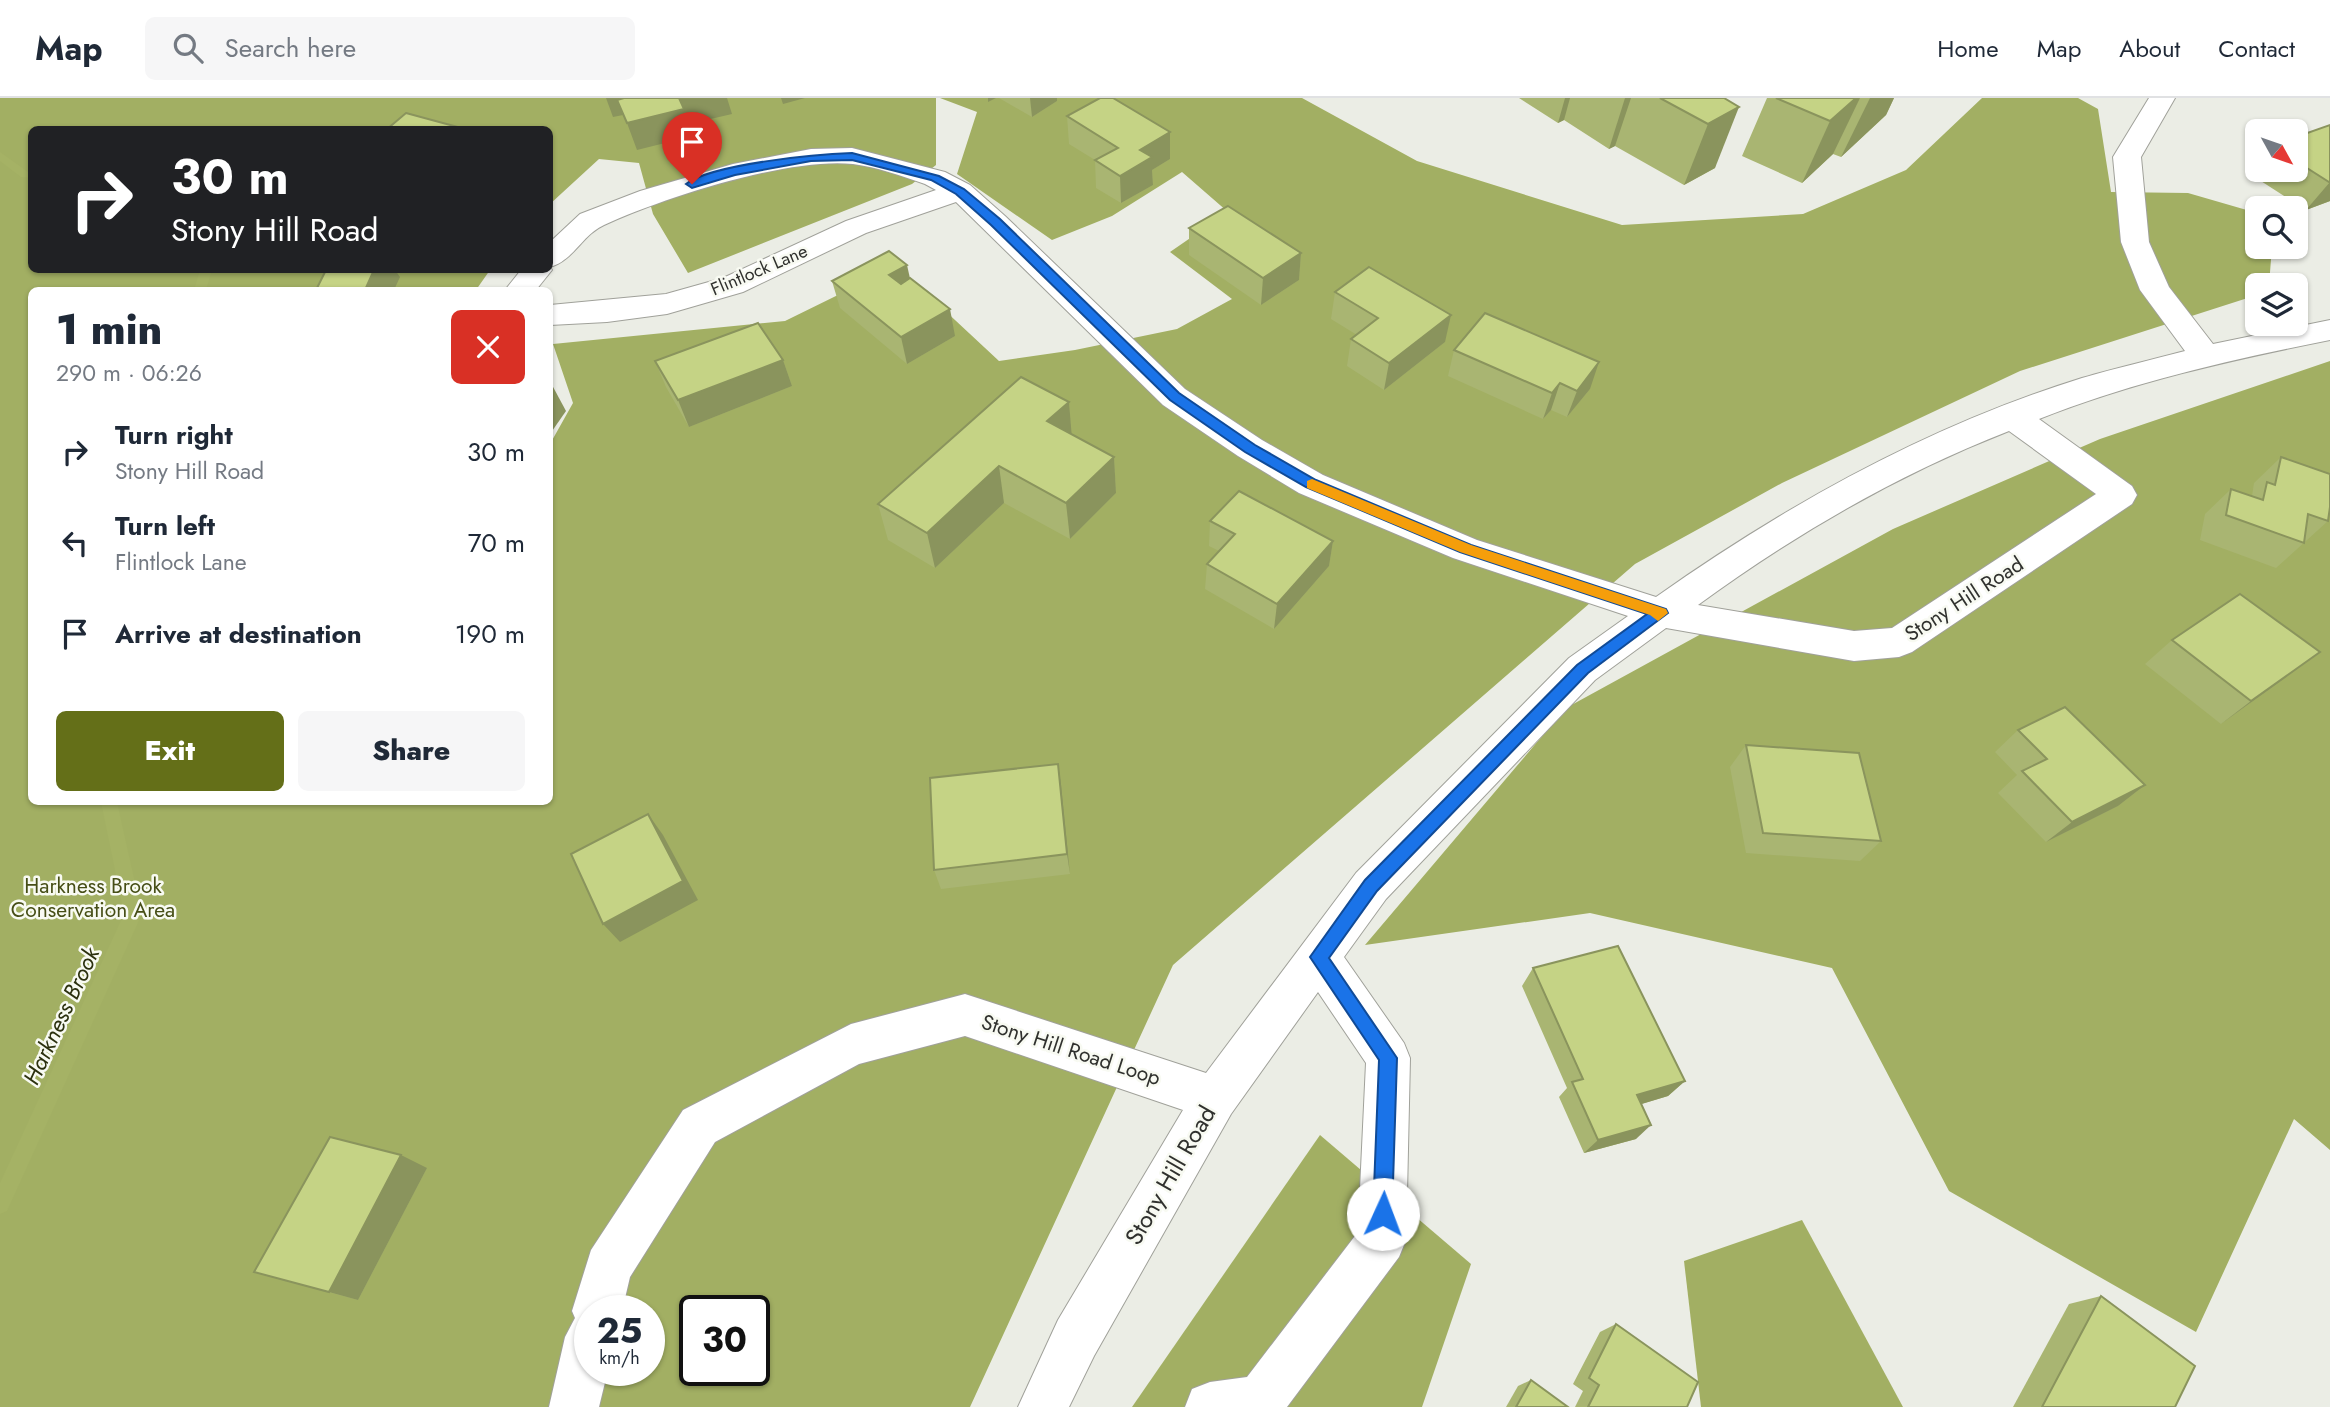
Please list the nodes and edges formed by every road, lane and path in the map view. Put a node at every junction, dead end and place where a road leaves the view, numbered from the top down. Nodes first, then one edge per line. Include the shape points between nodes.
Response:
1 (2162, 98) edge
2 (960, 191) junction
3 (553, 255) edge
4 (534, 273) edge
5 (523, 287) edge
6 (553, 315) edge
7 (2330, 330) edge
8 (2206, 356) junction
9 (2013, 417) junction
10 (1661, 613) junction
11 (1319, 957) junction
12 (1215, 1098) junction
13 (601, 1295) edge
14 (579, 1386) edge
15 (574, 1407) edge
16 (1044, 1407) edge
17 (1210, 1407) edge

1 - 8 street via 2127,157 2135,242 2155,290
2 - 3 street via 897,166 852,156 811,157 733,172 614,210 590,220
2 - 6 street, Flintlock Lane via 856,227 720,289 667,304
2 - 10 street via 1174,397 1250,448 1311,484 1465,549
4 - 5 street
7 - 8 street, Stony Hill Road
8 - 9 street, Stony Hill Road via 2090,387
9 - 10 street, Stony Hill Road via 1947,442 1809,513
9 - 10 street, Stony Hill Road via 2120,495 1899,642 1854,646
10 - 11 street, Stony Hill Road via 1583,669 1371,886
11 - 12 street, Stony Hill Road
11 - 17 street via 1388,1058 1382,1240 1259,1401
12 - 13 street, Stony Hill Road Loop via 965,1015 851,1045 699,1126 608,1267
12 - 16 street, Stony Hill Road via 1076,1338
14 - 15 street

